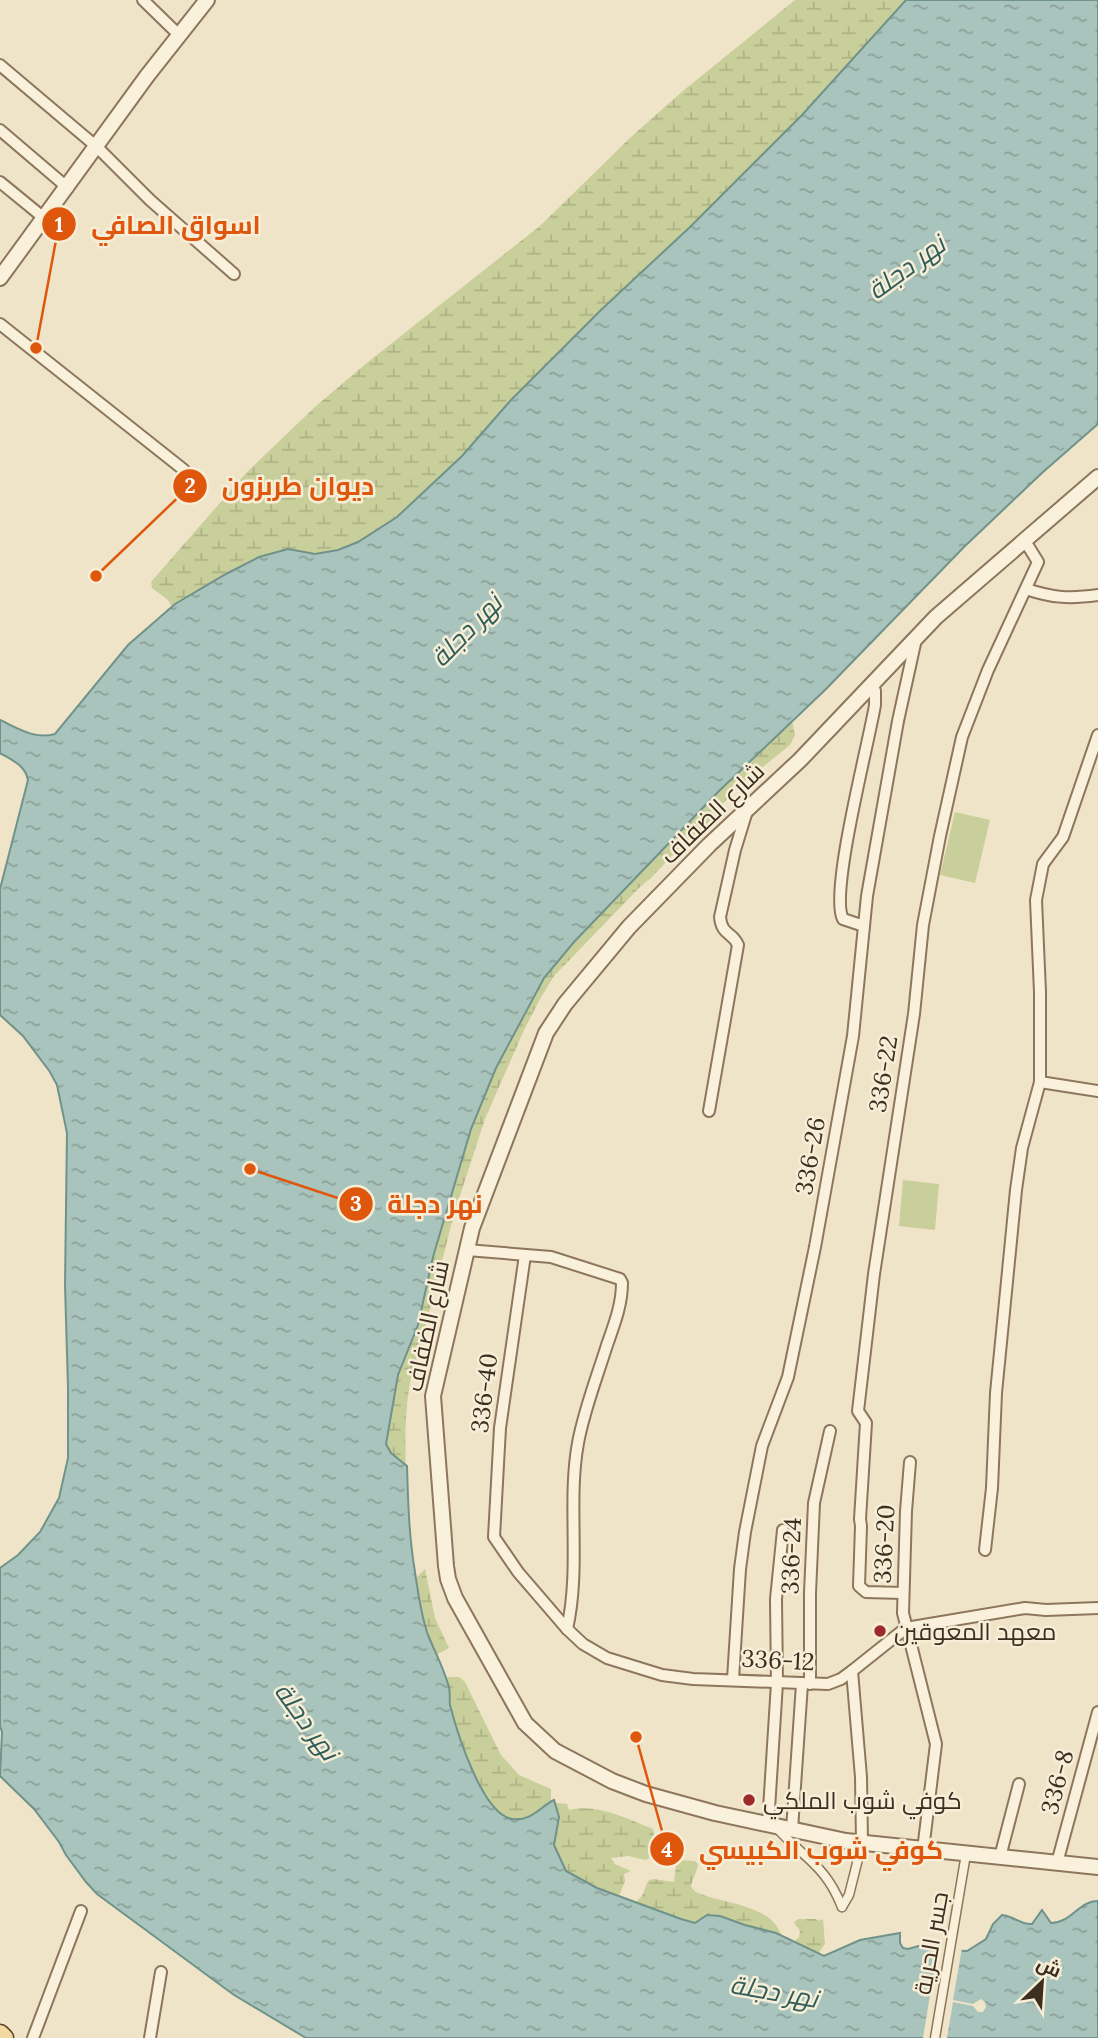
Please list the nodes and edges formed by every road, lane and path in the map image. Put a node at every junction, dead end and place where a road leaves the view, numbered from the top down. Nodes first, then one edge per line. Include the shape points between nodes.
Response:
1 (143, 0) edge
2 (207, 0) edge
3 (179, 35) junction
4 (0, 65) edge
5 (0, 130) edge
6 (97, 146) junction
7 (0, 182) edge
8 (68, 188) junction
9 (44, 218) junction
10 (234, 274) dead end
11 (0, 278) edge
12 (0, 324) edge
13 (184, 470) dead end
14 (1098, 477) edge
15 (1025, 541) junction
16 (1026, 589) junction
17 (1098, 595) edge
18 (916, 636) junction
19 (872, 683) junction
20 (1098, 735) edge
21 (747, 808) junction
22 (864, 926) junction
23 (1040, 1082) junction
24 (1098, 1091) edge
25 (709, 1111) dead end
26 (467, 1250) junction
27 (525, 1255) junction
28 (830, 1431) dead end
29 (911, 1462) dead end
30 (783, 1530) dead end
31 (494, 1536) joint
32 (985, 1550) dead end
33 (903, 1593) junction
34 (1098, 1608) edge
35 (906, 1628) junction
36 (567, 1629) junction
37 (852, 1671) junction
38 (733, 1679) junction
39 (777, 1683) junction
40 (806, 1684) junction
41 (1098, 1712) edge
42 (1019, 1784) dead end
43 (772, 1826) junction
44 (792, 1830) junction
45 (862, 1843) junction
46 (923, 1850) junction
47 (966, 1854) junction
48 (1000, 1857) junction
49 (1057, 1863) junction
50 (1098, 1867) edge
51 (81, 1911) dead end
52 (161, 1972) dead end
53 (0, 2034) edge
54 (4, 2038) edge
55 (33, 2038) edge
56 (150, 2038) edge
57 (935, 2038) edge

1 - 3 street
2 - 3 street
3 - 6 street
4 - 6 street
5 - 8 street
6 - 8 street
6 - 10 street
7 - 9 street
8 - 9 street
9 - 11 street
12 - 13 street
14 - 15 street, شارع الضفاف
15 - 16 street, 336-22 via 1038,562
15 - 18 street, شارع الضفاف
16 - 17 street via 1052,597
16 - 33 street, 336-22 via 962,737 945,811 923,925 874,1274 858,1411 866,1423 859,1586 866,1592
18 - 19 street, شارع الضفاف
18 - 22 street, 336-26
19 - 21 street, شارع الضفاف via 800,760
19 - 22 street via 875,705 850,822 839,905 843,919
20 - 23 street via 1063,837 1043,864 1039,881
21 - 25 street via 720,917 724,933 738,945
21 - 26 street, شارع الضفاف via 629,927 554,1020
22 - 38 street, 336-26 via 853,1036 813,1260 788,1377 762,1446 745,1532
23 - 24 street
23 - 32 street via 1016,1190
26 - 27 street
26 - 43 street, شارع الضفاف via 432,1404 448,1579 461,1608 519,1715 565,1758 665,1800
27 - 31 street, 336-40 via 500,1428
27 - 36 street via 556,1258 613,1275 622,1283 617,1314 578,1439 574,1581
28 - 40 street, 336-24 via 814,1503
29 - 33 street, 336-20
30 - 39 street via 776,1599
31 - 36 street, 336-12
33 - 35 street, 336-20
34 - 35 street, 336-12 via 1025,1608
35 - 37 street, 336-12
35 - 46 street, 336-20 via 936,1744
36 - 38 street, 336-12 via 593,1651 636,1667 693,1679
37 - 40 street, 336-12 via 834,1682
37 - 45 street
38 - 39 street, 336-12
39 - 40 street, 336-12
39 - 43 street
40 - 44 street, 336-24
41 - 49 street, 336-8
42 - 48 street
43 - 44 street, شارع الضفاف
43 - 45 street via 823,1872 842,1907 853,1884
44 - 45 street, شارع الضفاف
45 - 46 street, شارع الضفاف
46 - 47 street, شارع الضفاف
47 - 48 street, شارع الضفاف
47 - 57 street, جسر الحرية
48 - 49 street, شارع الضفاف
49 - 50 street, شارع الضفاف
51 - 55 street
52 - 56 street
53 - 54 main road

